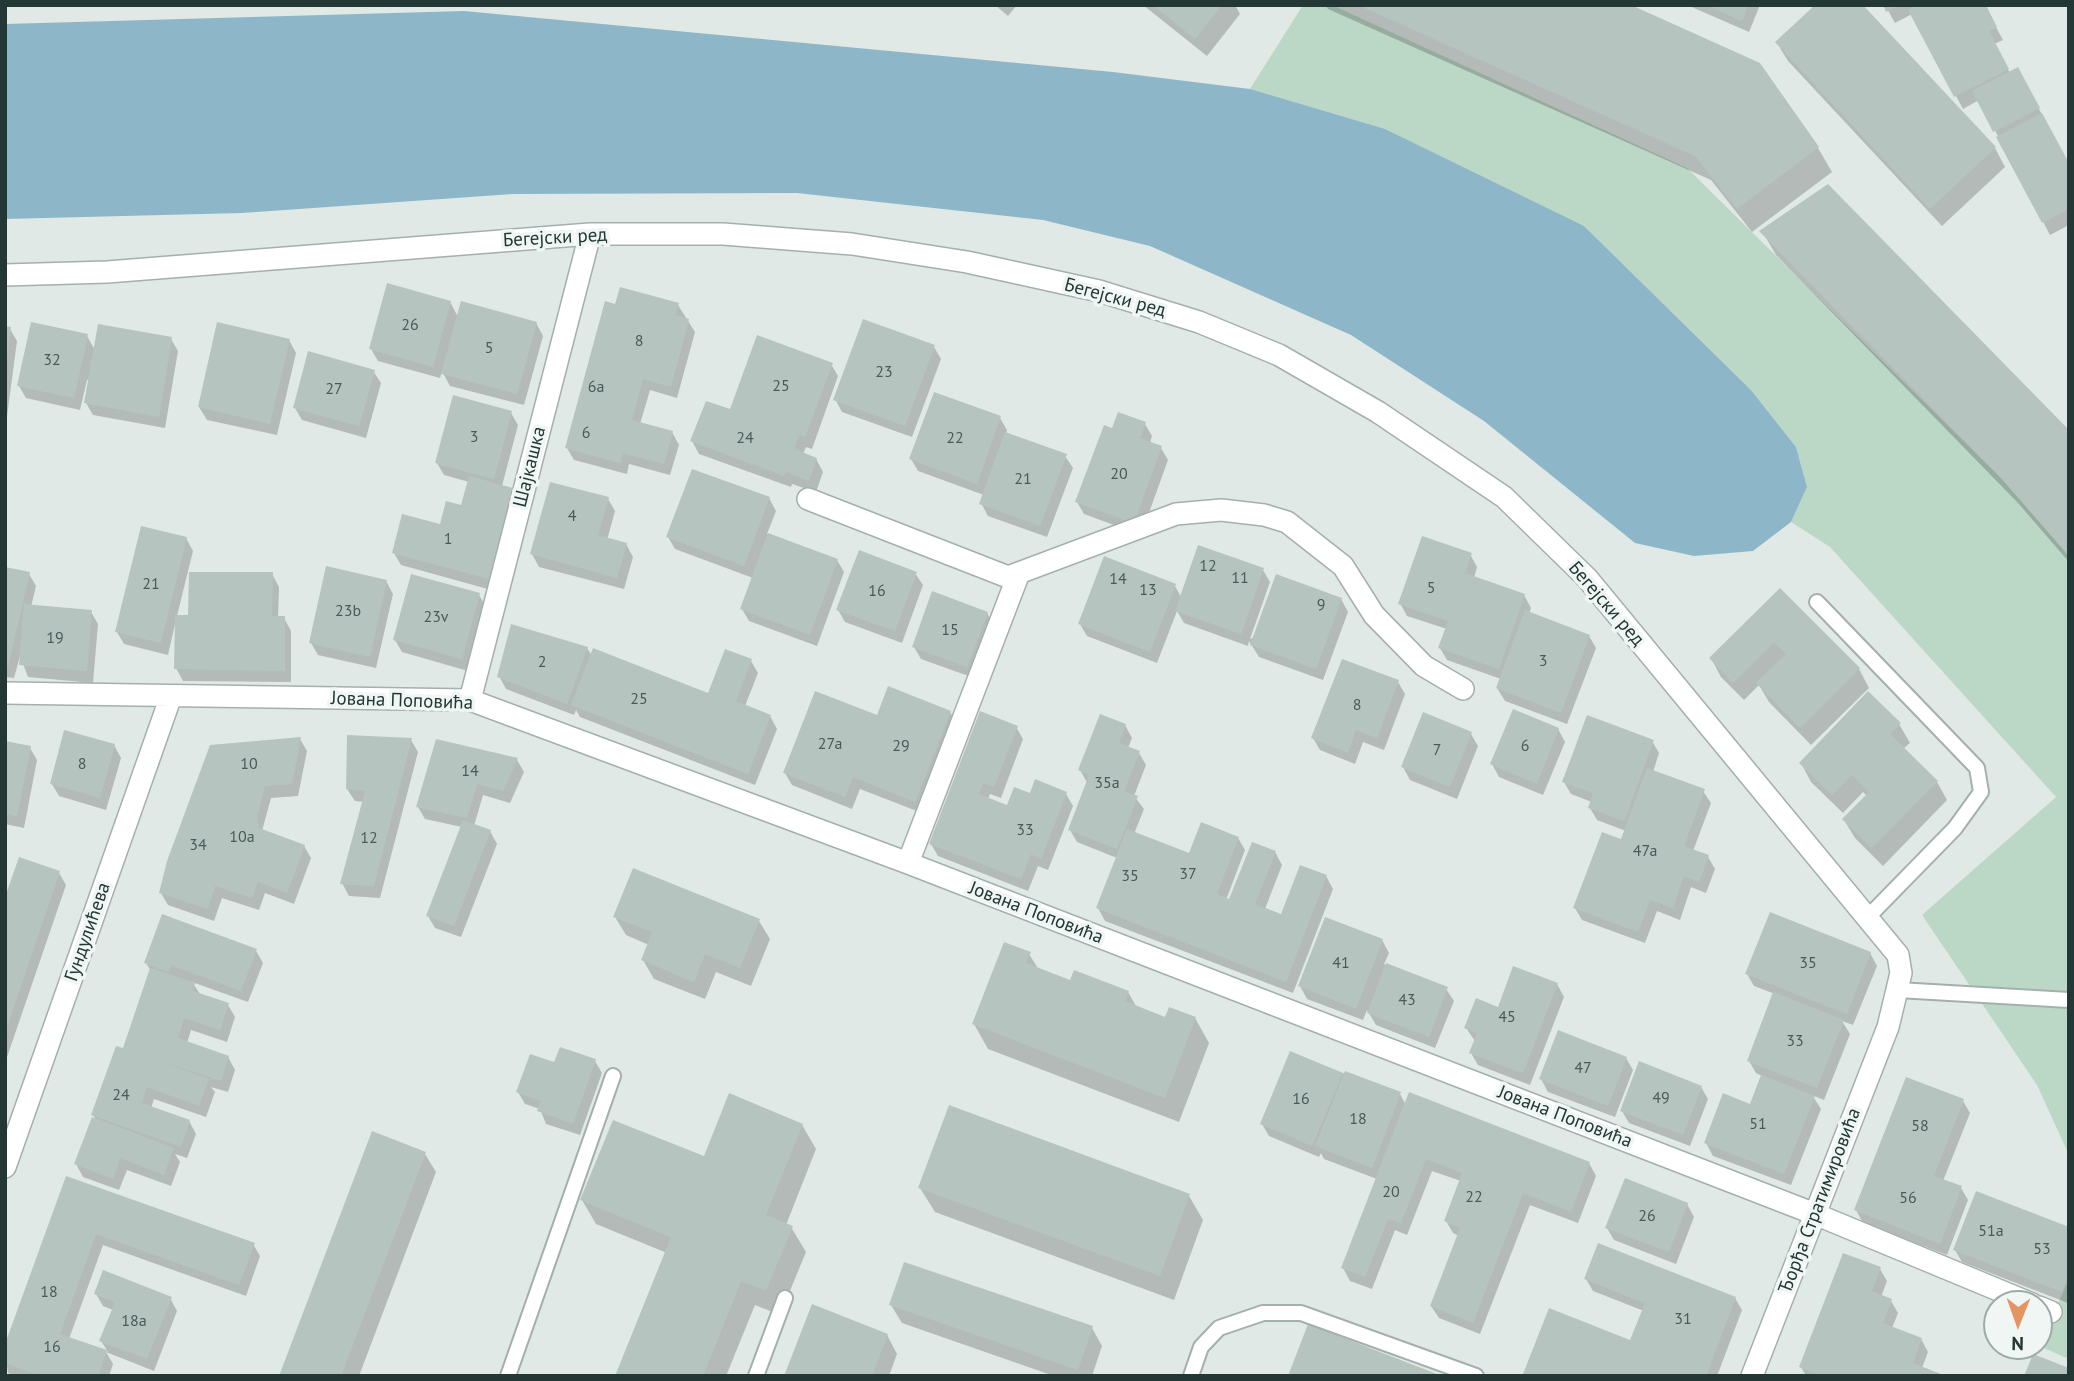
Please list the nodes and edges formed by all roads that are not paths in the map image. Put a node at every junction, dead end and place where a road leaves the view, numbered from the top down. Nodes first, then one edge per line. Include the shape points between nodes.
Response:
1 (590, 234) junction
2 (5, 275) edge
3 (808, 499) dead end
4 (1019, 573) junction
5 (1817, 602) dead end
6 (1463, 690) dead end
7 (5, 693) edge
8 (171, 696) junction
9 (470, 700) junction
10 (908, 863) junction
11 (1867, 918) junction
12 (1898, 990) junction
13 (2069, 1000) edge
14 (1888, 1027) joint
15 (613, 1076) dead end
16 (5, 1167) edge
17 (1815, 1214) junction
18 (1997, 1290) edge
19 (785, 1298) dead end
20 (508, 1376) edge
21 (756, 1376) edge
22 (1191, 1376) edge
23 (1476, 1376) edge
24 (1752, 1376) edge

1 - 2 street, Бегејски ред via 107,272
1 - 9 street, Шајкашка
1 - 11 street, Бегејски ред via 723,234 852,244 967,262 1099,290 1199,322 1279,355 1378,412 1504,497 1587,578
3 - 4 street via 1008,577
4 - 6 street via 1176,514 1221,510 1264,515 1287,522 1342,566 1374,615 1424,666
4 - 10 street
5 - 11 lane via 1977,768 1979,780 1981,793 1955,828
7 - 8 street, Јована Поповића
8 - 9 street, Јована Поповића
8 - 16 street, Гундулићева
9 - 10 street, Јована Поповића
10 - 17 street, Јована Поповића
11 - 12 street, Бегејски ред via 1898,955
12 - 13 lane
12 - 14 street, Бегејски ред
14 - 17 street, Ђорђа Стратимировића
15 - 20 lane
17 - 18 street, Јована Поповића
17 - 24 street, Ђорђа Стратимировића
19 - 21 lane
22 - 23 lane via 1200,1347 1219,1328 1263,1313 1301,1313

